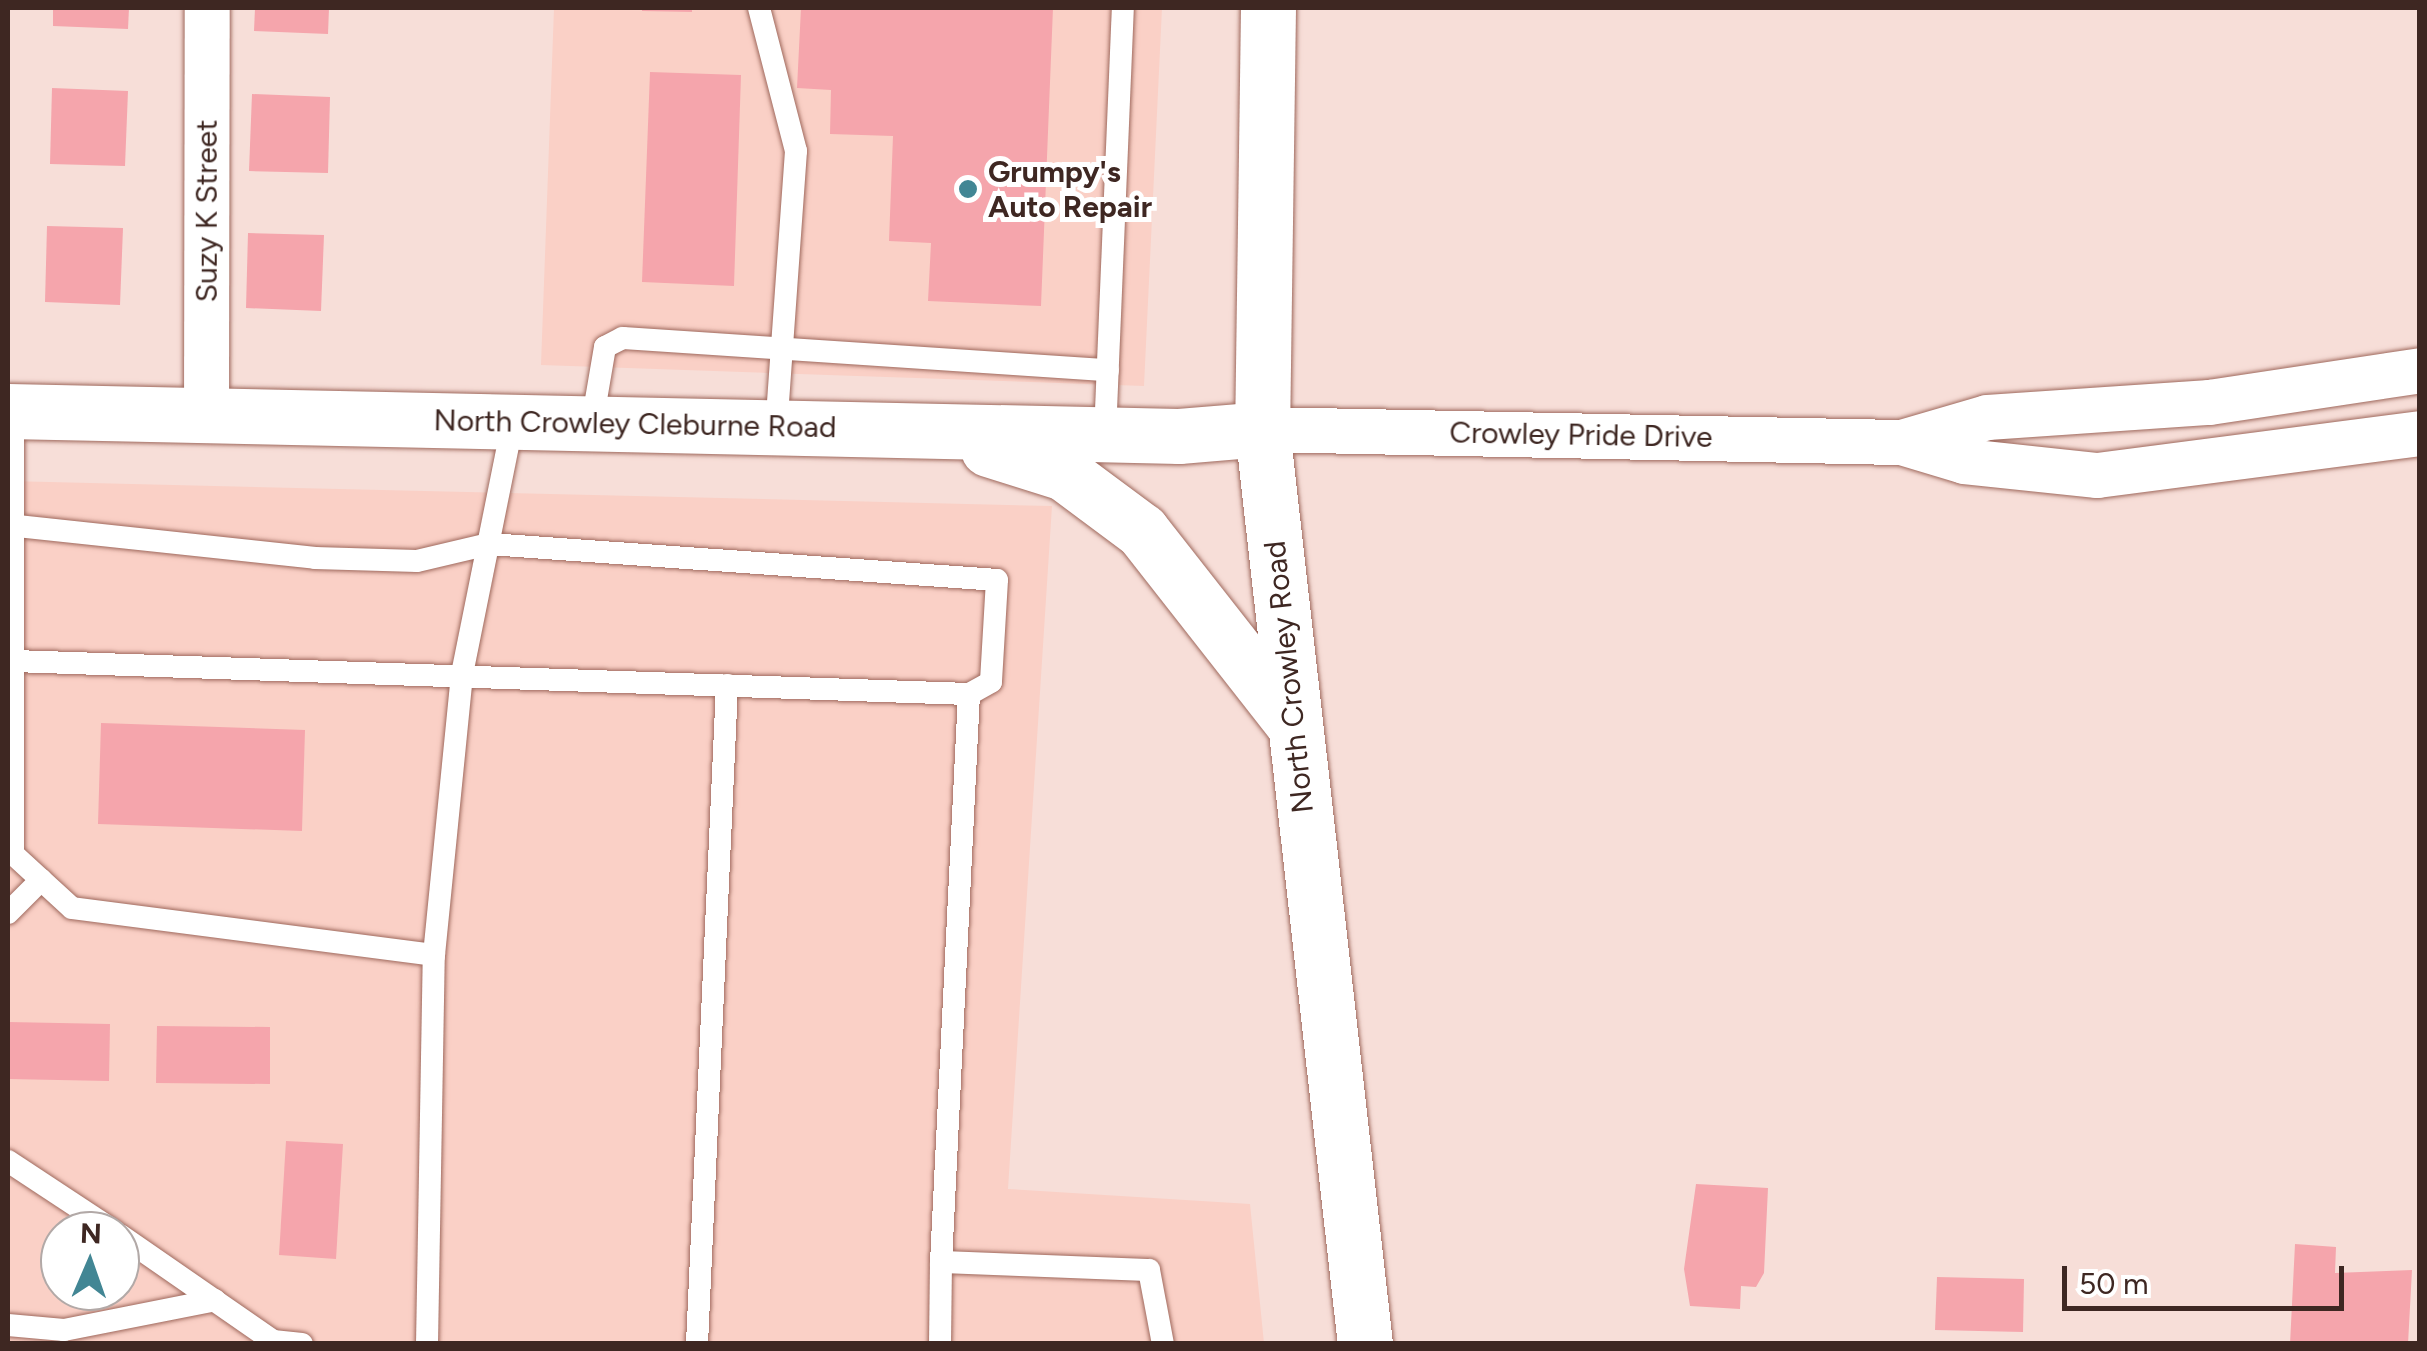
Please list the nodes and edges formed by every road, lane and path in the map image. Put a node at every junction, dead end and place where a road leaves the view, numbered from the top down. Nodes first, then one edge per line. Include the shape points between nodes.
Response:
1 (207, 8) edge
2 (759, 8) edge
3 (1122, 8) edge
4 (1268, 8) edge
5 (782, 354) junction
6 (1108, 370) junction
7 (2420, 370) edge
8 (10, 411) edge
9 (206, 415) junction
10 (513, 421) junction
11 (592, 424) junction
12 (776, 428) junction
13 (1262, 429) junction
14 (928, 430) junction
15 (2420, 433) edge
16 (1105, 434) junction
17 (1901, 442) junction
18 (10, 525) edge
19 (489, 544) junction
20 (14, 661) junction
21 (462, 674) junction
22 (727, 685) junction
23 (969, 694) junction
24 (1294, 726) junction
25 (41, 880) junction
26 (8, 914) edge
27 (434, 955) junction
28 (8, 1161) edge
29 (84, 1211) edge
30 (140, 1249) edge
31 (942, 1262) junction
32 (215, 1300) junction
33 (8, 1325) edge
34 (272, 1342) edge
35 (302, 1344) edge
36 (427, 1344) edge
37 (698, 1344) edge
38 (940, 1344) edge
39 (1163, 1344) edge
40 (1365, 1344) edge

1 - 9 street, Suzy K Street
2 - 5 lane via 796,151
3 - 6 lane
4 - 13 main road, North Crowley Road
5 - 6 lane
5 - 11 lane via 623,338 605,346
5 - 12 lane
6 - 16 lane
7 - 17 street, Crowley Pride Drive via 2209,402 1987,417
8 - 9 main road, North Crowley Cleburne Road
8 - 18 lane
9 - 10 main road, North Crowley Cleburne Road
10 - 11 main road, North Crowley Cleburne Road
10 - 19 lane
11 - 12 main road, North Crowley Cleburne Road
12 - 14 main road, North Crowley Cleburne Road
13 - 16 main road, North Crowley Cleburne Road
13 - 17 street, Crowley Pride Drive
13 - 24 main road, North Crowley Road
14 - 16 main road, North Crowley Cleburne Road
14 - 24 main road via 1064,473 1142,532
15 - 17 street, Crowley Pride Drive via 2096,476 1982,464
18 - 19 lane via 315,558 417,561
18 - 20 lane
19 - 21 lane
19 - 23 lane via 997,580 992,682
20 - 21 lane
20 - 25 lane via 13,854
21 - 22 lane
21 - 27 lane
22 - 23 lane
22 - 37 lane
23 - 31 lane
24 - 40 main road, North Crowley Road
25 - 26 lane
25 - 27 lane via 72,908
27 - 36 lane
28 - 29 lane
30 - 32 lane
31 - 38 lane
31 - 39 lane via 1149,1270
32 - 33 lane via 64,1330
32 - 34 lane
34 - 35 lane

